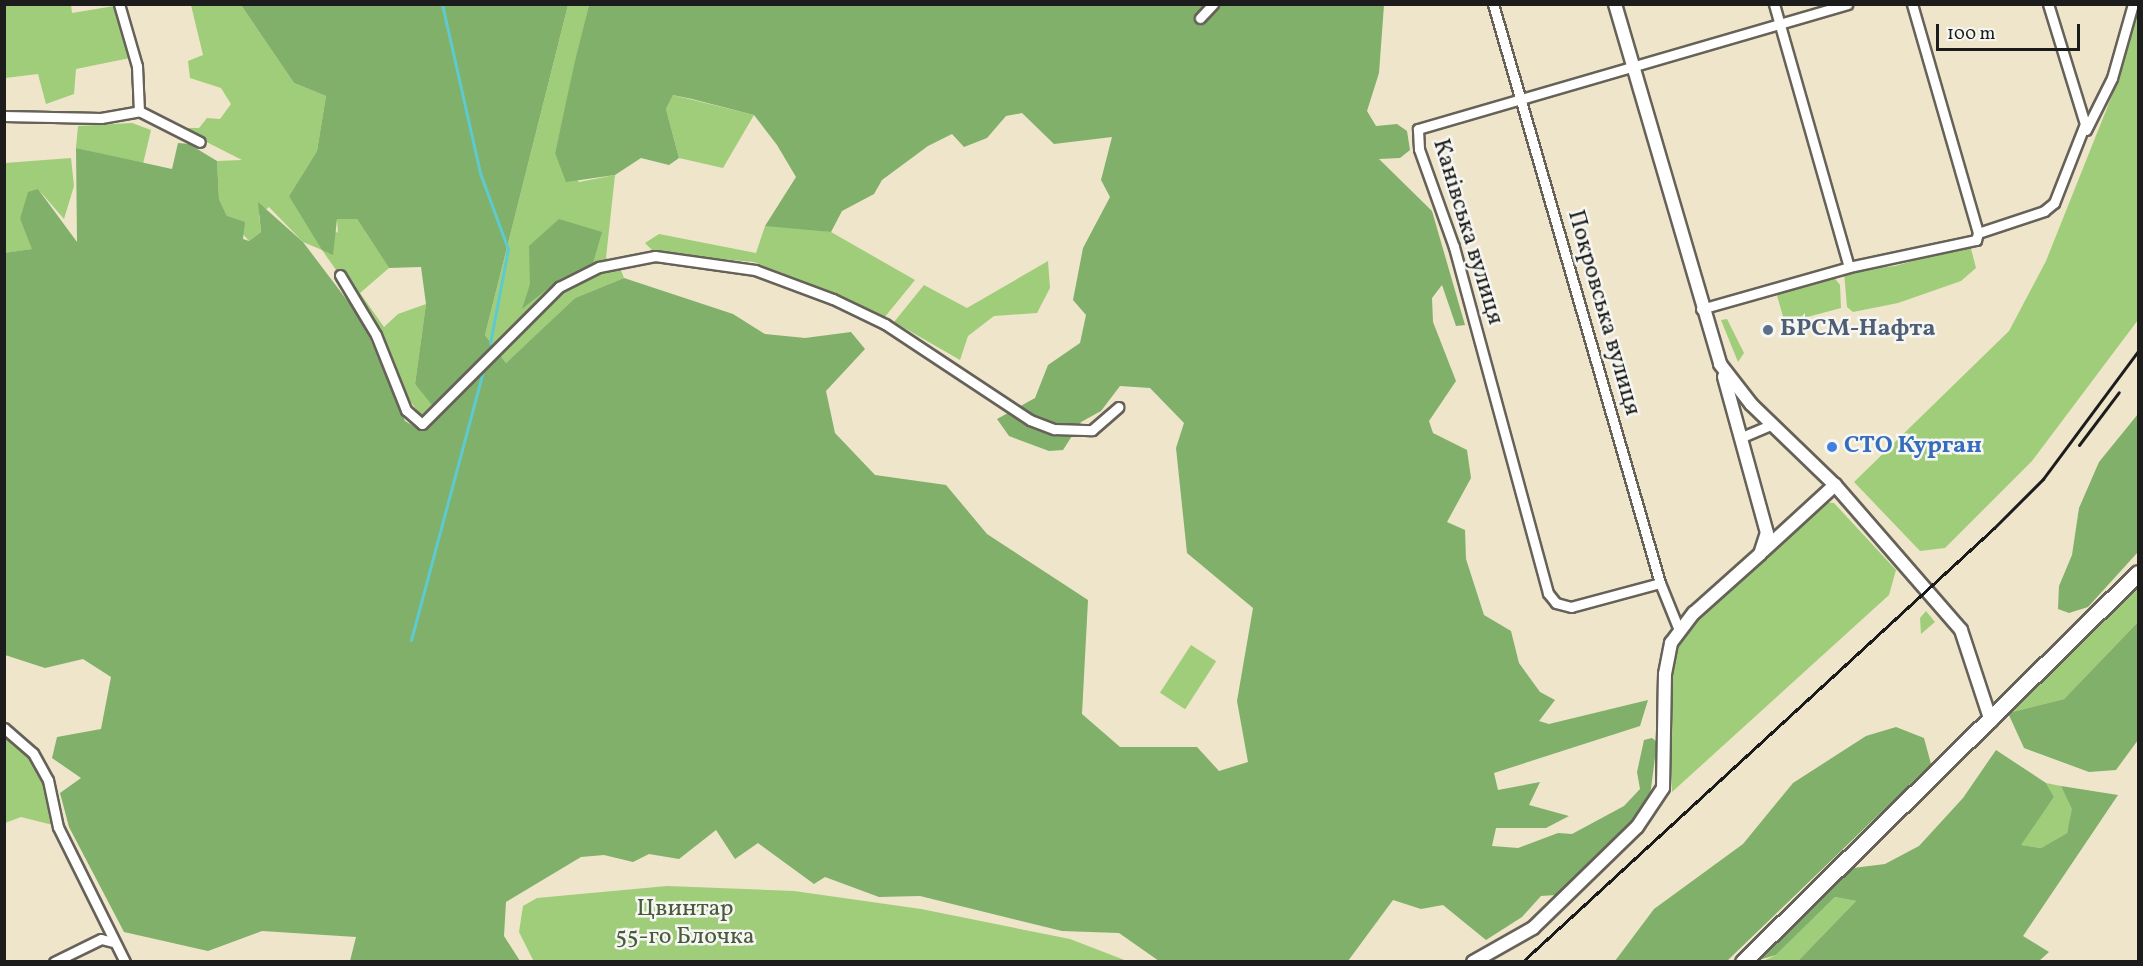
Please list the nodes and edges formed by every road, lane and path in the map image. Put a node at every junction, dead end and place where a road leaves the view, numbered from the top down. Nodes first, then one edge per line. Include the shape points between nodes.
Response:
1 (119, 4) edge
2 (1213, 4) edge
3 (1493, 4) edge
4 (1615, 4) edge
5 (1774, 4) edge
6 (1848, 4) edge
7 (1912, 4) edge
8 (2048, 4) edge
9 (2133, 4) edge
10 (1200, 18) dead end
11 (1779, 24) junction
12 (1632, 67) junction
13 (1521, 98) junction
14 (139, 111) junction
15 (4, 116) edge
16 (2084, 135) junction
17 (200, 142) dead end
18 (1978, 233) junction
19 (1849, 267) junction
20 (340, 274) dead end
21 (1701, 309) junction
22 (1720, 364) junction
23 (1118, 407) dead end
24 (1770, 425) junction
25 (1742, 437) junction
26 (1834, 485) junction
27 (1760, 554) junction
28 (2139, 573) edge
29 (1660, 583) junction
30 (1679, 630) junction
31 (1991, 721) junction
32 (4, 728) edge
33 (113, 942) junction
34 (54, 962) edge
35 (125, 962) edge
36 (1473, 962) edge
37 (1743, 962) edge

1 - 14 street via 137,66
2 - 10 street
3 - 13 street, Покровська вулиця
4 - 12 street
5 - 11 street
6 - 11 street, Канівська вулиця
7 - 18 street
8 - 16 street via 2085,123
9 - 16 street via 2112,78
11 - 12 street, Канівська вулиця
11 - 19 street
12 - 13 street, Канівська вулиця
12 - 21 street
13 - 29 street, Покровська вулиця
13 - 29 street, Канівська вулиця via 1423,125 1416,136 1454,247 1545,585 1556,603 1570,607
14 - 15 street via 101,118
14 - 17 street
16 - 18 street via 2054,202 2044,211
18 - 19 street via 1976,240 1913,257
19 - 21 street
20 - 23 street via 376,335 406,410 422,424 559,286 599,267 655,256 755,270 833,299 885,324 1030,420 1054,429 1092,430
21 - 22 street
22 - 24 street
22 - 25 street
24 - 25 street
24 - 26 street
25 - 27 street via 1767,533
26 - 27 street
26 - 31 street via 1961,630
27 - 30 street
28 - 31 main road
29 - 30 street, Покровська вулиця
30 - 36 street via 1666,657 1665,770 1654,804 1533,928
31 - 37 main road
32 - 33 street via 33,753 48,780 58,827
33 - 34 street via 101,939
33 - 35 street

